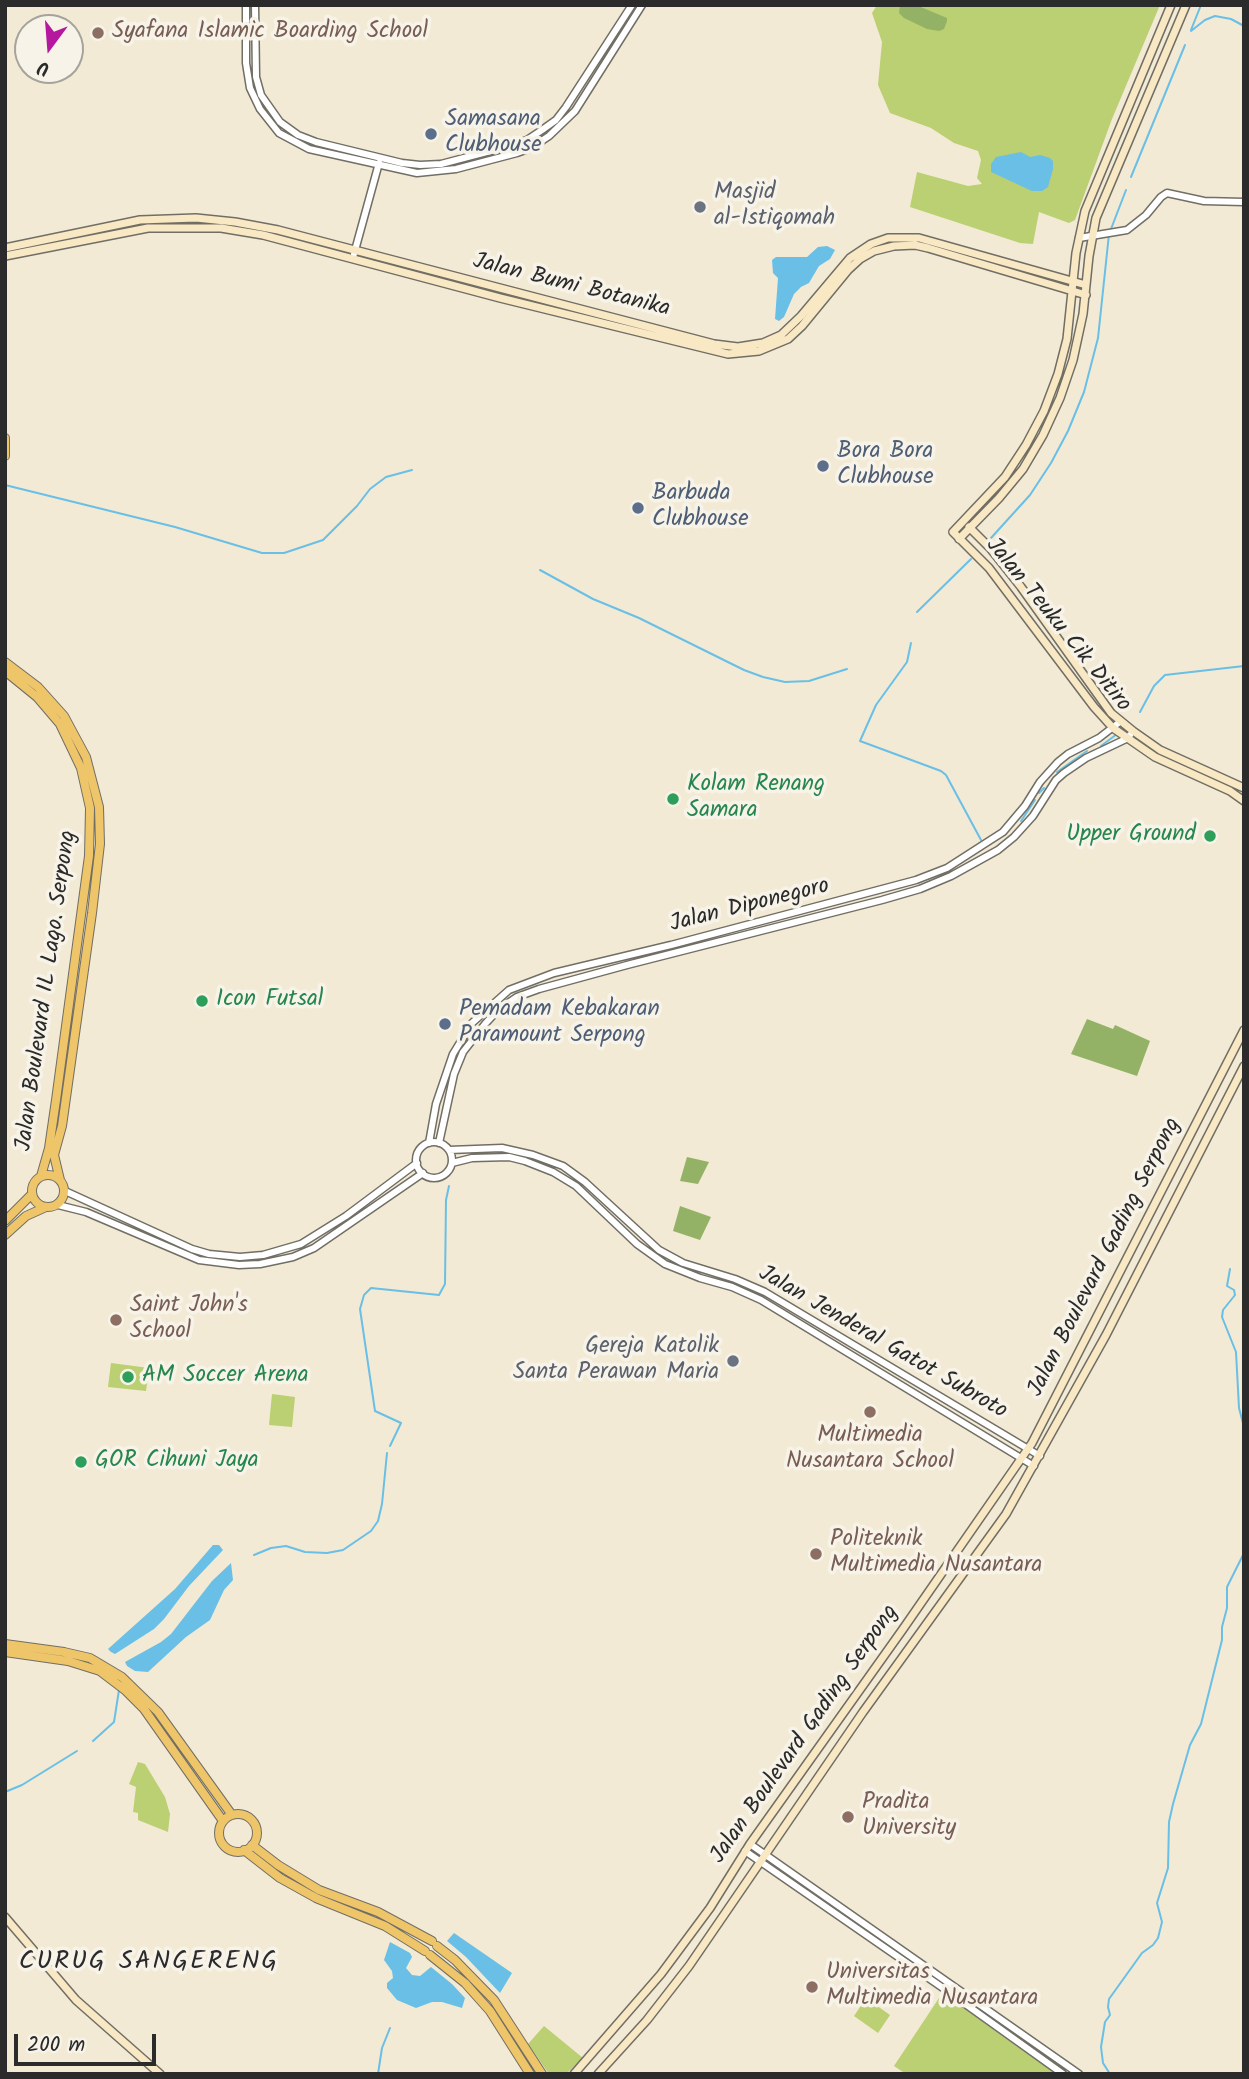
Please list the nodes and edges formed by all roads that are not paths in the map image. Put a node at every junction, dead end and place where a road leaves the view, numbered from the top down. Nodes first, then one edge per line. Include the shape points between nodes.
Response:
1 (246, 5) edge
2 (255, 5) edge
3 (632, 5) edge
4 (642, 5) edge
5 (1171, 5) edge
6 (1186, 5) edge
7 (621, 28) junction
8 (1151, 53) junction
9 (1163, 58) junction
10 (379, 162) junction
11 (1244, 202) edge
12 (158, 223) junction
13 (1092, 236) junction
14 (1079, 238) junction
15 (5, 248) edge
16 (354, 255) junction
17 (5, 256) edge
18 (1086, 285) junction
19 (1073, 287) junction
20 (1086, 295) junction
21 (5, 438) edge
22 (5, 456) edge
23 (964, 522) junction
24 (970, 528) junction
25 (956, 535) junction
26 (999, 559) junction
27 (989, 568) junction
28 (5, 662) edge
29 (5, 671) edge
30 (1121, 721) junction
31 (64, 722) junction
32 (1113, 728) junction
33 (1133, 731) junction
34 (1126, 739) junction
35 (1089, 743) junction
36 (1094, 754) junction
37 (1244, 788) edge
38 (1244, 801) edge
39 (1016, 816) junction
40 (1026, 824) junction
41 (916, 880) junction
42 (920, 889) junction
43 (744, 926) junction
44 (746, 936) junction
45 (672, 949) junction
46 (554, 973) junction
47 (556, 983) junction
48 (492, 1003) junction
49 (498, 1010) junction
50 (1244, 1030) edge
51 (66, 1065) junction
52 (1244, 1066) edge
53 (1196, 1123) junction
54 (1209, 1132) junction
55 (1186, 1142) junction
56 (429, 1143) junction
57 (439, 1143) junction
58 (449, 1150) junction
59 (1199, 1151) junction
60 (417, 1163) junction
61 (452, 1163) junction
62 (423, 1173) junction
63 (41, 1176) junction
64 (60, 1180) junction
65 (65, 1191) junction
66 (32, 1194) junction
67 (58, 1205) junction
68 (46, 1207) junction
69 (5, 1221) edge
70 (145, 1228) junction
71 (5, 1235) edge
72 (141, 1237) junction
73 (259, 1255) junction
74 (260, 1264) junction
75 (1096, 1318) junction
76 (1111, 1326) junction
77 (1088, 1335) junction
78 (1102, 1341) junction
79 (1027, 1449) junction
80 (1040, 1456) junction
81 (1021, 1458) junction
82 (1034, 1466) junction
83 (5, 1644) edge
84 (5, 1652) edge
85 (232, 1815) junction
86 (223, 1821) junction
87 (252, 1845) junction
88 (748, 1848) junction
89 (244, 1850) junction
90 (762, 1857) junction
91 (5, 1917) edge
92 (689, 1966) junction
93 (662, 1974) junction
94 (666, 1996) junction
95 (637, 2003) junction
96 (160, 2074) edge
97 (530, 2074) edge
98 (542, 2074) edge
99 (574, 2074) edge
100 (598, 2074) edge
101 (1063, 2074) edge
102 (1079, 2074) edge

1 - 10 street via 248,78 256,103 271,124 300,146
2 - 10 street via 255,72 261,95 273,113 303,138
3 - 7 street
4 - 7 street
5 - 8 main road
6 - 9 main road
7 - 10 street via 556,120 527,139 441,164
8 - 9 main road
8 - 14 main road via 1085,211
9 - 13 main road
10 - 16 street
11 - 13 street via 1213,202 1167,193 1132,227
12 - 15 main road, Jalan Bumi Botanika via 114,225
12 - 16 main road, Jalan Bumi Botanika via 196,218 247,223
12 - 17 main road, Jalan Bumi Botanika
13 - 14 street
13 - 18 main road
14 - 19 main road
16 - 19 main road, Jalan Bumi Botanika via 501,294 737,347 781,335 821,297 858,250 879,241 919,237
18 - 19 main road, Jalan Bumi Botanika
18 - 20 main road
19 - 20 main road, Jalan Bumi Botanika
19 - 23 main road via 1067,339 1044,411 1016,462
20 - 24 main road via 1073,360 1043,435 1023,469
21 - 22 main road
23 - 24 main road, Jalan Teuku Cik Ditiro
23 - 25 main road
24 - 25 main road
24 - 26 main road, Jalan Teuku Cik Ditiro
25 - 27 main road, Jalan Teuku Cik Ditiro
26 - 27 main road
26 - 30 main road, Jalan Teuku Cik Ditiro
27 - 32 main road, Jalan Teuku Cik Ditiro
28 - 31 main road, Jalan Boulevard IL Lago. Serpong via 38,687
29 - 31 main road, Jalan Boulevard IL Lago. Serpong
30 - 32 street, Jalan Diponegoro
30 - 33 main road, Jalan Teuku Cik Ditiro
31 - 51 main road, Jalan Boulevard IL Lago. Serpong via 85,781 91,840
32 - 34 main road, Jalan Teuku Cik Ditiro
32 - 35 street, Jalan Diponegoro
33 - 34 street, Jalan Diponegoro
33 - 37 main road, Jalan Teuku Cik Ditiro via 1160,750
34 - 36 street, Jalan Diponegoro
34 - 38 main road, Jalan Teuku Cik Ditiro
35 - 36 street via 1096,749
35 - 39 street, Jalan Diponegoro via 1049,770
36 - 40 street, Jalan Diponegoro via 1056,780
39 - 40 street
39 - 41 street, Jalan Diponegoro via 992,840
40 - 42 street, Jalan Diponegoro via 998,850
41 - 42 street
41 - 43 street, Jalan Diponegoro
42 - 44 street, Jalan Diponegoro
43 - 44 street
43 - 45 street, Jalan Diponegoro
44 - 45 street, Jalan Diponegoro
45 - 46 street, Jalan Diponegoro
45 - 47 street, Jalan Diponegoro
46 - 47 street
46 - 48 street, Jalan Diponegoro via 520,985
47 - 49 street, Jalan Diponegoro via 525,993
48 - 49 street
48 - 56 street, Jalan Diponegoro via 472,1023 453,1054
49 - 57 street, Jalan Diponegoro via 475,1034 456,1067
50 - 53 main road, Jalan Boulevard Gading Serpong
51 - 63 main road, Jalan Boulevard IL Lago. Serpong
51 - 64 main road, Jalan Boulevard IL Lago. Serpong via 62,1126 54,1156
52 - 54 main road, Jalan Boulevard Gading Serpong
53 - 54 main road via 1200,1133
53 - 55 main road, Jalan Boulevard Gading Serpong
54 - 59 main road, Jalan Boulevard Gading Serpong
55 - 59 main road via 1196,1140
55 - 75 main road, Jalan Boulevard Gading Serpong
56 - 57 street
56 - 60 street via 417,1155
57 - 58 street
58 - 61 street
58 - 79 street, Jalan Jenderal Gatot Subroto via 502,1149 563,1166 659,1250 765,1292
59 - 76 main road, Jalan Boulevard Gading Serpong
60 - 62 street
60 - 73 street via 315,1236 285,1250
61 - 62 street via 438,1177
61 - 81 street, Jalan Jenderal Gatot Subroto via 509,1157 553,1172 576,1186 636,1244 665,1264 761,1300
62 - 74 street via 314,1248
63 - 64 main road
63 - 66 main road
64 - 65 main road
65 - 67 main road
65 - 70 street
66 - 68 main road
66 - 69 main road
67 - 68 main road
67 - 72 street via 86,1212
68 - 71 main road via 26,1216
70 - 72 street
70 - 73 street via 209,1254
72 - 74 street via 199,1260
73 - 74 street
75 - 76 main road via 1102,1326
75 - 77 main road, Jalan Boulevard Gading Serpong
76 - 78 main road, Jalan Boulevard Gading Serpong
77 - 78 main road via 1097,1335
77 - 79 main road, Jalan Boulevard Gading Serpong
78 - 80 main road, Jalan Boulevard Gading Serpong
79 - 80 street, Jalan Jenderal Gatot Subroto
79 - 81 main road, Jalan Boulevard Gading Serpong
80 - 82 main road, Jalan Boulevard Gading Serpong
81 - 82 street, Jalan Jenderal Gatot Subroto
81 - 88 main road, Jalan Boulevard Gading Serpong
82 - 90 main road, Jalan Boulevard Gading Serpong via 1006,1514
83 - 85 main road via 90,1658 122,1677 158,1712
84 - 86 main road via 68,1661 100,1671 117,1684 144,1709
85 - 86 main road
85 - 87 main road via 244,1815 253,1822 257,1833
86 - 89 main road via 219,1830 223,1844 233,1851
87 - 89 main road
87 - 98 main road via 319,1890 378,1912 434,1943 494,2000
88 - 90 street
88 - 93 main road, Jalan Boulevard Gading Serpong
89 - 97 main road via 280,1878 385,1926 428,1953 465,1983 489,2011
90 - 92 main road, Jalan Boulevard Gading Serpong
90 - 101 street
90 - 102 street
91 - 96 main road via 76,2000
92 - 93 main road via 670,1984
92 - 94 main road, Jalan Boulevard Gading Serpong
93 - 95 main road, Jalan Boulevard Gading Serpong
94 - 95 main road via 665,1986 657,1983
94 - 100 main road, Jalan Boulevard Gading Serpong
95 - 99 main road, Jalan Boulevard Gading Serpong

